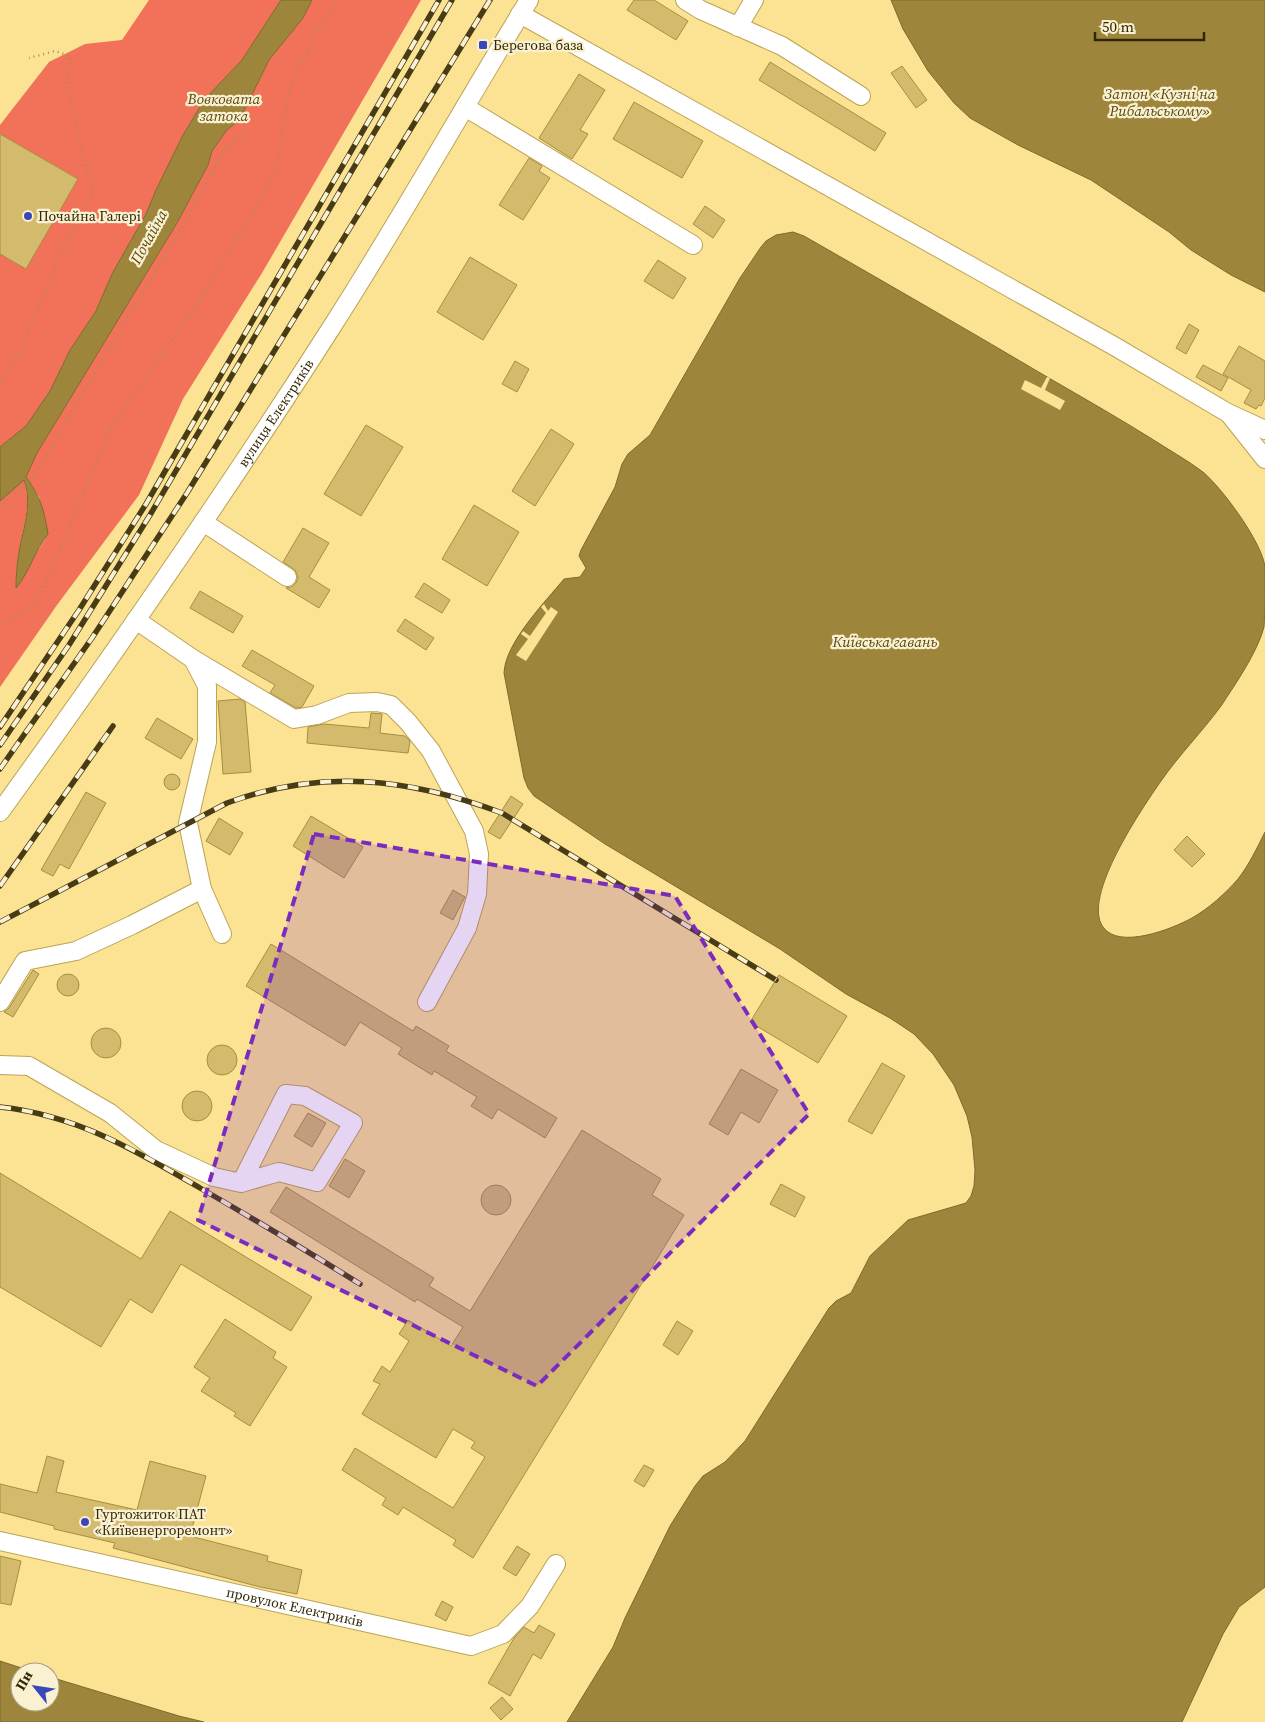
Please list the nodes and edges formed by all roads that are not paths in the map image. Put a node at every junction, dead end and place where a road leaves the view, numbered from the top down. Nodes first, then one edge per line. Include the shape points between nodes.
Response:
1 (685, 0) edge
2 (754, 0) edge
3 (525, 7) edge
4 (738, 27) junction
5 (861, 96) dead end
6 (465, 107) junction
7 (693, 245) dead end
8 (1228, 412) junction
9 (1265, 430) edge
10 (1265, 459) edge
11 (203, 522) junction
12 (287, 577) dead end
13 (136, 620) junction
14 (192, 660) junction
15 (0, 812) edge
16 (202, 889) junction
17 (222, 934) dead end
18 (0, 1002) edge
19 (427, 1002) dead end
20 (0, 1065) edge
21 (241, 1183) junction
22 (0, 1541) edge
23 (556, 1564) dead end

1 - 4 street
2 - 4 street
3 - 6 street, вулиця Електриків
3 - 8 street
4 - 5 street via 782,46
6 - 7 street
6 - 11 street, вулиця Електриків via 334,323
8 - 9 street
8 - 10 street
11 - 12 street
11 - 13 street, вулиця Електриків
13 - 14 street
13 - 15 street, вулиця Електриків
14 - 16 street via 207,686 207,742 188,822
14 - 19 street via 294,719 317,715 349,703 391,705 431,751 474,831 479,854 477,894 467,928
16 - 17 street
16 - 18 street via 76,951 25,961
20 - 21 street via 30,1066 110,1113 156,1150 214,1177
21 - 21 street via 286,1094 305,1096 353,1123 317,1182 279,1172
22 - 23 street, провулок Електриків via 470,1646 503,1634 530,1606

